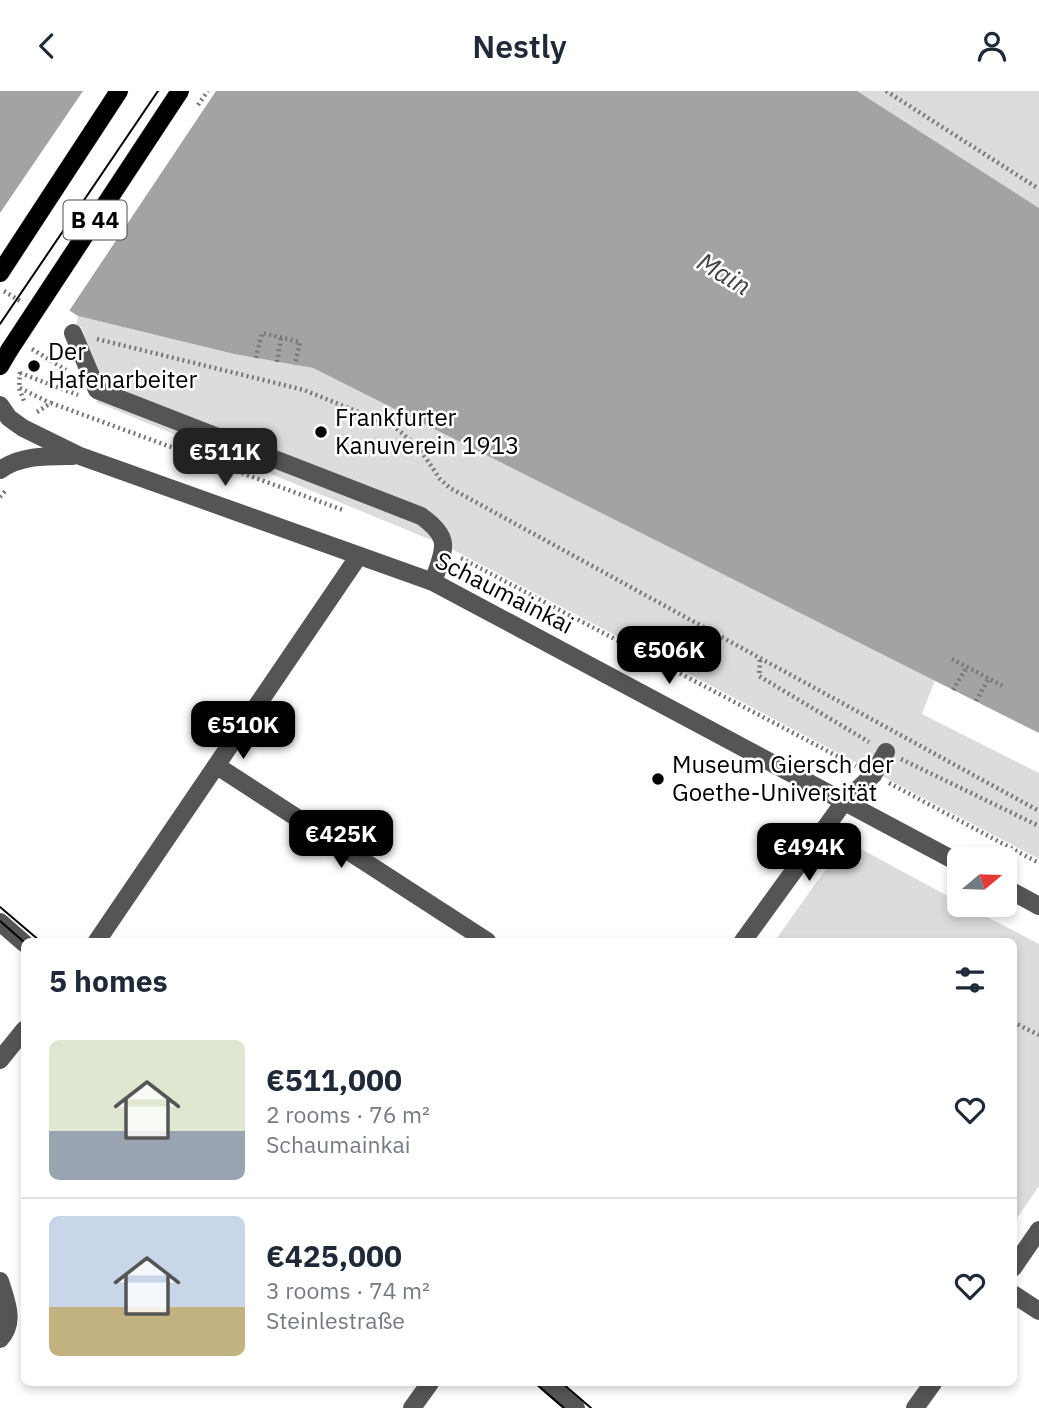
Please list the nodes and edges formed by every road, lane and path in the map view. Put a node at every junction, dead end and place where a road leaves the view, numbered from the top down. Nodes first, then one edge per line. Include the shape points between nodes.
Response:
1 (119, 91) edge
2 (180, 91) edge
3 (886, 91) edge
4 (1039, 189) edge
5 (0, 273) edge
6 (73, 333) joint
7 (281, 337) junction
8 (256, 358) dead end
9 (277, 362) dead end
10 (295, 365) dead end
11 (0, 366) edge
12 (19, 388) junction
13 (79, 395) dead end
14 (51, 403) junction
15 (0, 405) edge
16 (80, 456) junction
17 (0, 470) edge
18 (347, 512) dead end
19 (444, 550) junction
20 (358, 557) junction
21 (433, 582) junction
22 (952, 659) dead end
23 (967, 667) junction
24 (989, 678) junction
25 (1005, 687) dead end
26 (953, 690) dead end
27 (976, 701) dead end
28 (886, 752) dead end
29 (217, 765) junction
30 (873, 775) junction
31 (844, 802) junction
32 (1039, 811) edge
33 (947, 857) edge
34 (1039, 863) edge
35 (1017, 894) edge
36 (1039, 906) edge
37 (0, 922) edge
38 (99, 938) edge
39 (482, 938) edge
40 (745, 938) edge
41 (21, 940) edge
42 (1017, 1023) edge
43 (21, 1034) edge
44 (1039, 1035) edge
45 (0, 1060) edge
46 (1039, 1230) edge
47 (1017, 1262) edge
48 (0, 1281) edge
49 (1017, 1297) edge
50 (1039, 1311) edge
51 (0, 1339) edge
52 (428, 1386) edge
53 (550, 1386) edge
54 (931, 1386) edge
55 (412, 1408) edge
56 (576, 1408) edge
57 (915, 1408) edge

1 - 5 main road, B 44
2 - 11 main road, B 44, bridge
3 - 4 path
6 - 19 street via 97,390 421,516 442,535
6 - 32 path via 304,390 395,428 419,448 450,488
7 - 8 path via 262,333
7 - 9 path
7 - 10 path via 300,342
12 - 13 path via 20,373
12 - 14 path
12 - 14 path via 33,415
14 - 18 path
15 - 16 street, Schaumainkai via 23,428
16 - 17 street, Schaumainkai via 18,460
16 - 20 street, Schaumainkai
19 - 21 street
19 - 30 path
20 - 21 street, Schaumainkai
20 - 29 street
21 - 31 street, Schaumainkai
22 - 23 path
23 - 24 path
23 - 26 path
24 - 25 path
24 - 27 path
28 - 30 street
29 - 38 street
29 - 39 street
30 - 31 street
30 - 34 path
31 - 33 street, Schaumainkai
31 - 40 street
35 - 36 street
37 - 41 street
42 - 44 path
43 - 45 street
46 - 47 street
48 - 51 street via 10,1315 7,1332
49 - 50 street
52 - 55 street
53 - 56 street
54 - 57 street

